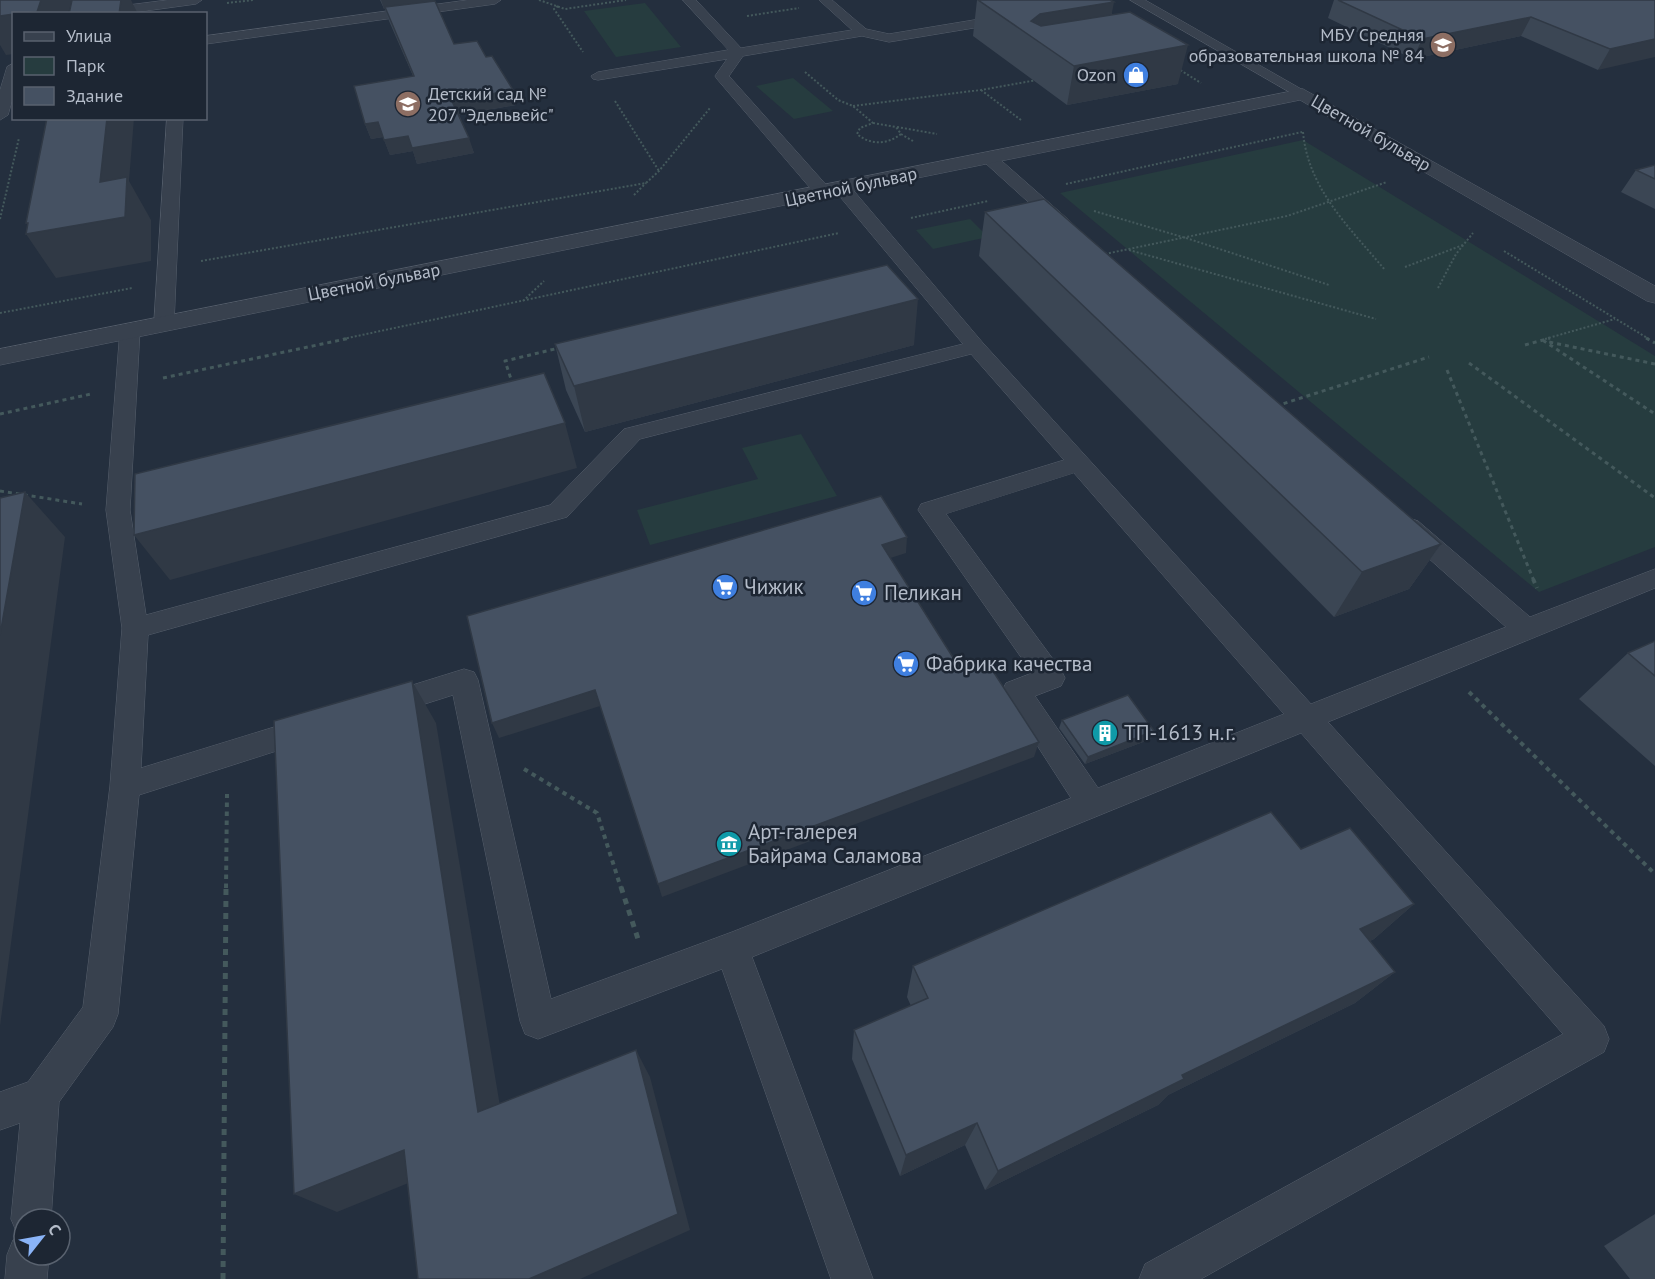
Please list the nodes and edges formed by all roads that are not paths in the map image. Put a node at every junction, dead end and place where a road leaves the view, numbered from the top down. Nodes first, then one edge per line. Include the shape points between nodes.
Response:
1 (196, 0) edge
2 (495, 0) edge
3 (689, 0) edge
4 (1136, 0) edge
5 (827, 1) edge
6 (455, 3) edge
7 (113, 8) edge
8 (98, 12) edge
9 (1026, 15) edge
10 (1191, 31) junction
11 (862, 32) junction
12 (1169, 35) edge
13 (207, 40) edge
14 (738, 53) junction
15 (12, 74) edge
16 (598, 76) dead end
17 (1303, 94) junction
18 (0, 115) edge
19 (175, 120) edge
20 (988, 158) junction
21 (833, 190) junction
22 (1099, 255) edge
23 (1655, 296) edge
24 (164, 324) junction
25 (130, 330) junction
26 (976, 347) junction
27 (0, 357) edge
28 (1080, 463) junction
29 (1395, 515) edge
30 (1655, 578) edge
31 (1536, 625) junction
32 (135, 628) junction
33 (1306, 717) junction
34 (125, 786) junction
35 (1092, 804) junction
36 (732, 949) junction
37 (40, 1096) junction
38 (0, 1111) edge
39 (32, 1207) edge
40 (852, 1279) edge
41 (1160, 1279) edge

1 - 7 lane
2 - 6 lane
3 - 14 lane
4 - 10 lane
5 - 11 lane
6 - 13 lane
7 - 8 lane
9 - 11 lane via 889,38
10 - 12 lane
10 - 17 lane
11 - 14 lane
14 - 16 lane
14 - 21 lane via 722,76
15 - 18 lane
17 - 20 street, Цветной бульвар
17 - 23 street, Цветной бульвар
19 - 24 lane
20 - 21 street, Цветной бульвар
20 - 22 lane
21 - 24 street, Цветной бульвар
21 - 26 lane
24 - 25 street, Цветной бульвар
25 - 27 street, Цветной бульвар
25 - 32 lane via 118,510
26 - 28 lane
26 - 32 lane via 632,434 558,511
28 - 33 lane
28 - 35 lane via 930,510 1051,678 1016,691
29 - 31 lane
30 - 31 lane
31 - 33 lane
32 - 34 lane
33 - 35 lane
33 - 41 lane via 1591,1039
34 - 36 lane via 464,680 538,1021
34 - 37 lane via 100,1014
35 - 36 lane
36 - 40 lane
37 - 38 lane
37 - 39 lane

